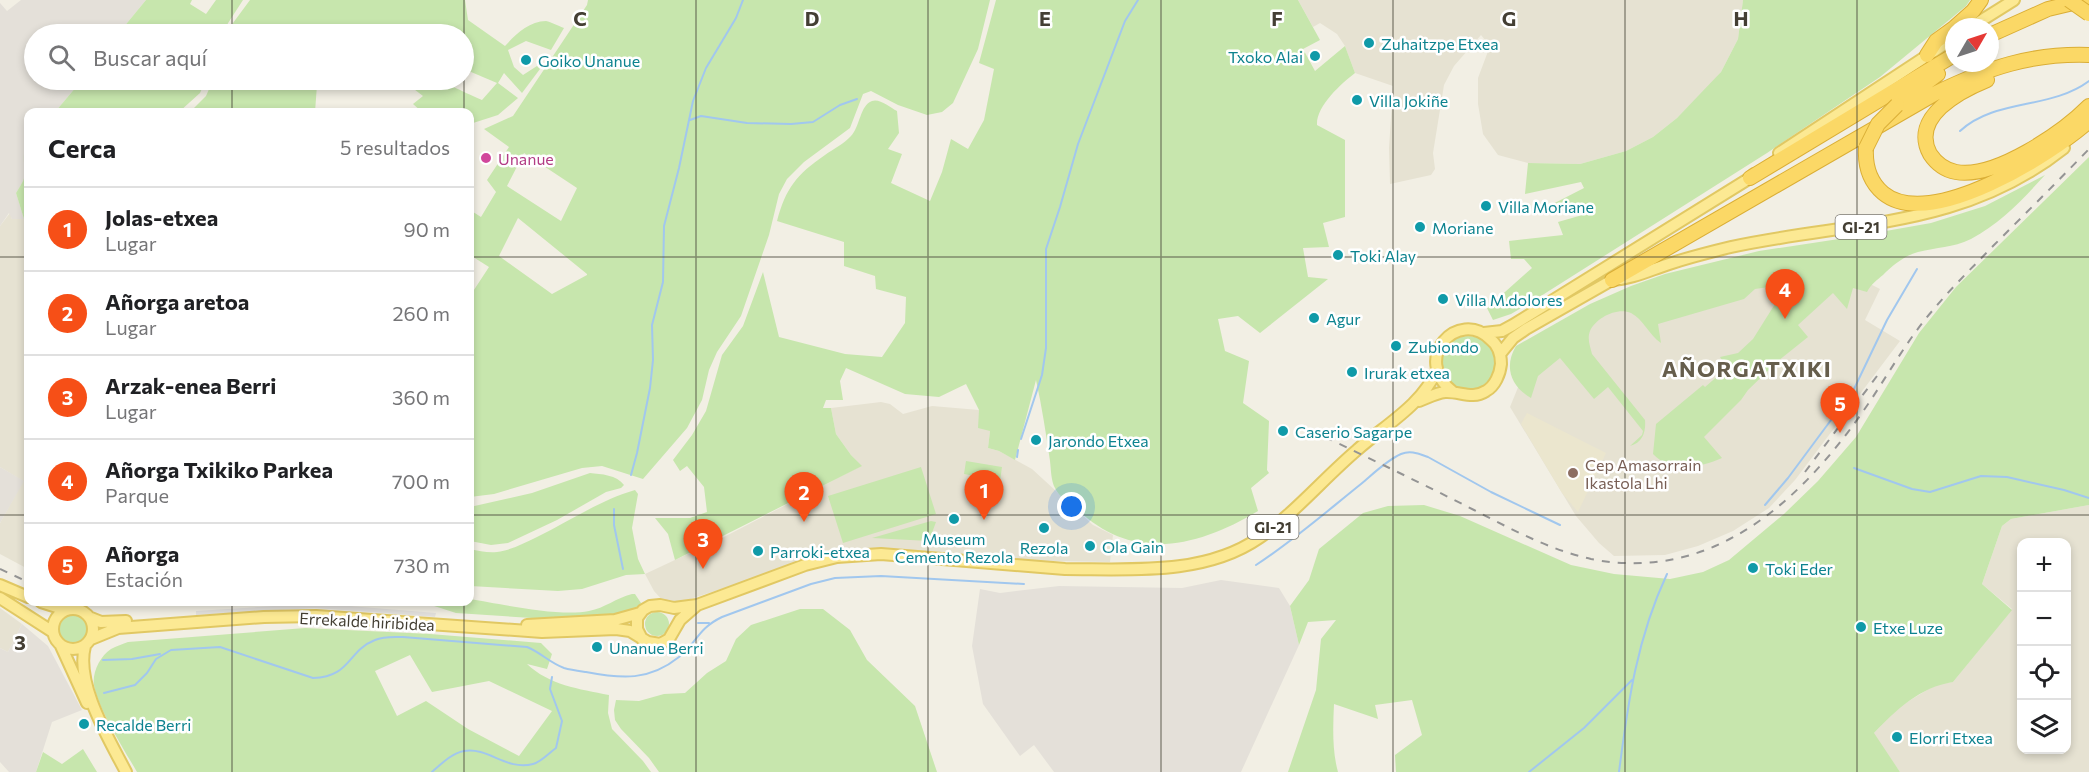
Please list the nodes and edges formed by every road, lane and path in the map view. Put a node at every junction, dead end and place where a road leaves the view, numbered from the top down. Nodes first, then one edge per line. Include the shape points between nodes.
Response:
1 (1981, 0) edge
2 (2014, 0) edge
3 (2069, 0) edge
4 (2086, 0) edge
5 (2089, 14) edge
6 (1965, 18) edge
7 (1985, 18) edge
8 (1999, 32) edge
9 (1945, 34) edge
10 (1945, 44) edge
11 (2089, 55) edge
12 (1927, 56) junction
13 (1945, 60) edge
14 (2057, 60) junction
15 (2089, 63) edge
16 (1945, 69) edge
17 (2089, 106) edge
18 (2089, 121) edge
19 (2089, 126) edge
20 (1750, 178) junction
21 (1612, 280) junction
22 (1484, 333) junction
23 (1500, 354) junction
24 (1437, 370) junction
25 (1453, 392) junction
26 (1414, 403) junction
27 (1, 585) edge
28 (24, 595) edge
29 (0, 598) edge
30 (697, 605) junction
31 (54, 606) edge
32 (664, 607) junction
33 (66, 610) junction
34 (640, 613) junction
35 (91, 618) junction
36 (676, 628) junction
37 (53, 632) junction
38 (642, 639) junction
39 (88, 643) junction
40 (62, 646) junction
41 (103, 728) junction
42 (126, 772) edge

1 - 6 highway
2 - 7 main road
3 - 5 highway, bridge
4 - 8 highway via 2048,9
9 - 12 highway
10 - 12 main road
11 - 14 highway, GI-21
12 - 20 main road via 1761,165
13 - 20 highway
14 - 15 highway
14 - 17 highway via 1974,85 1942,105 1926,130 1933,159 1947,169 1963,173 2000,164 2053,136
14 - 21 highway, GI-21 via 2025,60 1993,68 1936,93
16 - 18 highway, bridge via 1878,124 1866,148 1869,174 1879,190 1900,203 1924,204 1970,191 2025,166
19 - 21 main road, GI-21 via 2031,171 1962,204 1886,223 1734,247 1670,263 1625,280
20 - 22 main road via 1513,325
21 - 23 main road, GI-21 via 1526,329
22 - 23 main road
22 - 24 main road via 1461,330 1448,337 1437,353
23 - 25 main road via 1498,376 1486,391 1472,396
24 - 25 main road
24 - 26 main road, GI-21
25 - 26 main road, GI-21
26 - 30 main road, GI-21 via 1260,538 1208,561 1162,567 1065,569 852,555 805,565
27 - 28 main road
29 - 37 main road
30 - 32 main road, GI-21
30 - 36 main road
31 - 33 main road
32 - 34 main road, GI-21 via 650,606
32 - 36 main road via 673,614
33 - 35 main road via 77,609
33 - 37 main road via 57,617
34 - 35 main road, Errekalde hiribidea / GI-21 via 615,620 538,625 336,611 114,622
34 - 38 main road via 636,624
35 - 39 main road via 94,629
36 - 38 main road via 665,642 654,644
37 - 40 main road
38 - 39 main road, Errekalde hiribidea via 630,631 616,629 542,632 297,616 118,628
39 - 40 main road via 74,650
39 - 41 main road via 82,658 85,679
40 - 41 main road via 87,704
41 - 42 main road

